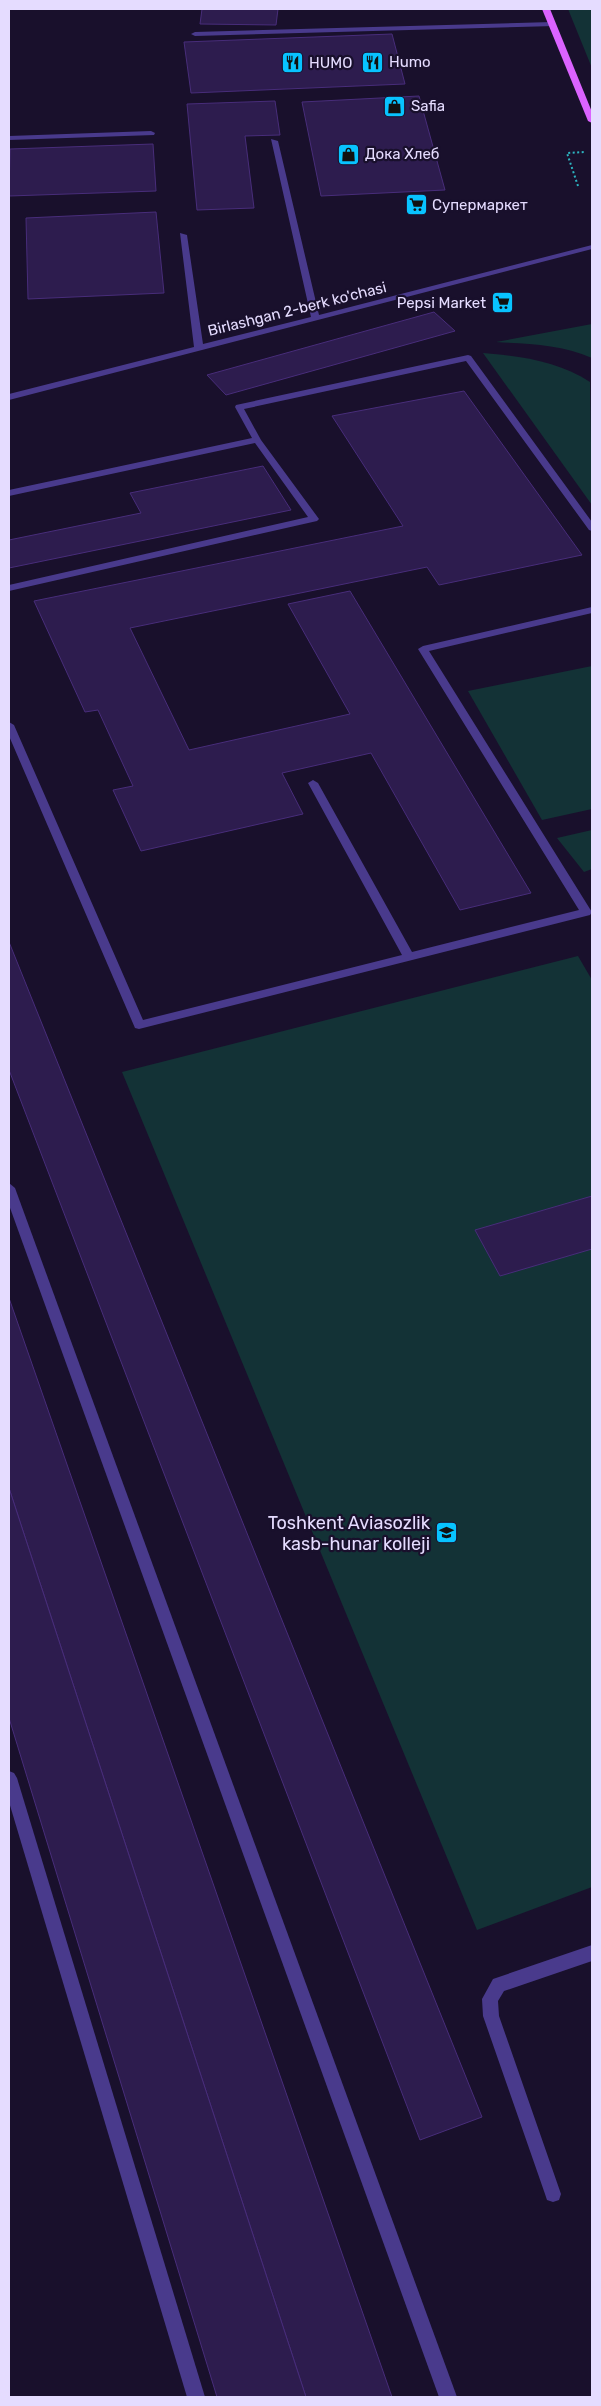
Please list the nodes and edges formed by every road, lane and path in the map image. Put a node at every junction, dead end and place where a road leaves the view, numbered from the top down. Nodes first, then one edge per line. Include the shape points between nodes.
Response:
1 (546, 9) edge
2 (552, 24) junction
3 (196, 34) dead end
4 (592, 122) edge
5 (151, 133) dead end
6 (9, 138) edge
7 (274, 140) dead end
8 (592, 151) edge
9 (578, 186) dead end
10 (183, 235) dead end
11 (592, 247) edge
12 (316, 318) junction
13 (198, 348) junction
14 (9, 397) edge
15 (258, 440) junction
16 (9, 492) edge
17 (592, 528) edge
18 (9, 588) edge
19 (592, 610) edge
20 (9, 725) edge
21 (313, 783) dead end
22 (409, 957) junction
23 (9, 1188) edge
24 (9, 1778) edge
25 (592, 1953) edge
26 (553, 2194) dead end
27 (196, 2397) edge
28 (448, 2397) edge

1 - 2 main road
2 - 3 street
2 - 4 main road
5 - 6 street
7 - 12 street
8 - 9 path via 567,153
10 - 13 street
11 - 12 street, Birlashgan 2-berk ko'chasi
12 - 13 street, Birlashgan 2-berk ko'chasi
13 - 14 street, Birlashgan 2-berk ko'chasi
15 - 16 street
15 - 17 street via 239,408 468,358
15 - 18 street via 314,519
19 - 22 street via 423,649 586,912
20 - 22 street via 139,1025
21 - 22 street
23 - 28 street
24 - 27 street
25 - 26 street via 499,1985 490,1999 491,2016

